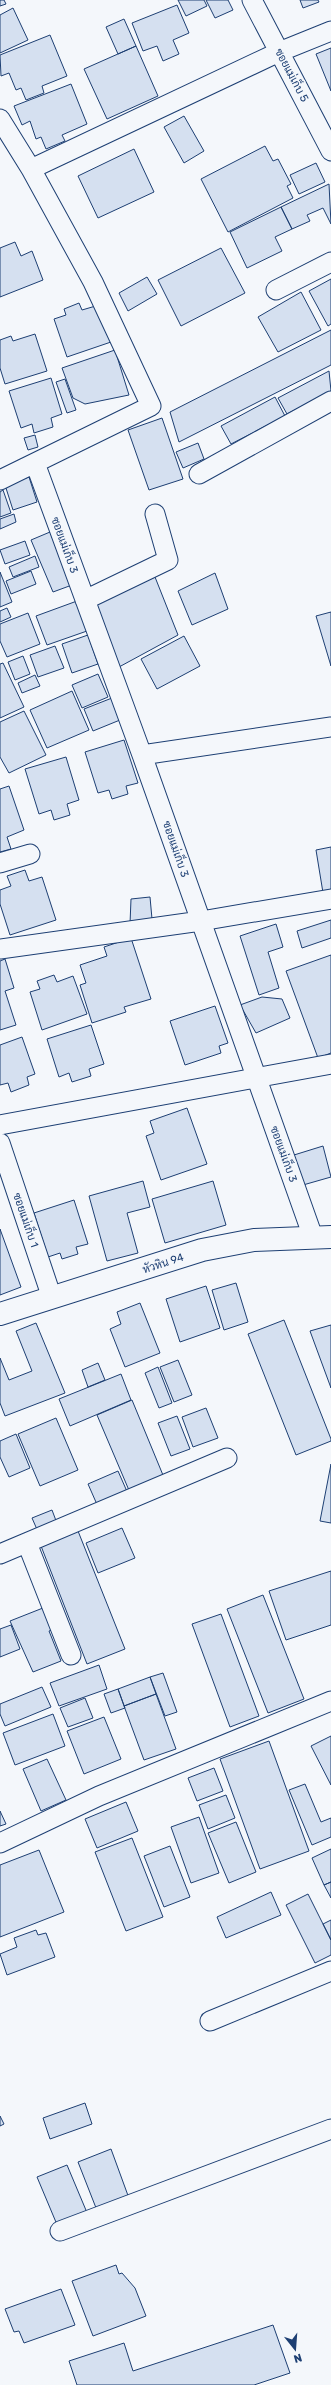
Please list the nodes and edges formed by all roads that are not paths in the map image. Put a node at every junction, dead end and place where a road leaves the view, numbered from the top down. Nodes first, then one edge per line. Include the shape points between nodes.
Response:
1 (252, 0) edge
2 (331, 31) edge
3 (280, 52) junction
4 (0, 119) edge
5 (331, 151) edge
6 (30, 169) junction
7 (331, 262) edge
8 (276, 290) dead end
9 (331, 401) edge
10 (35, 463) junction
11 (199, 474) dead end
12 (0, 480) edge
13 (155, 514) dead end
14 (85, 600) junction
15 (331, 727) edge
16 (142, 755) junction
17 (30, 854) dead end
18 (0, 863) edge
19 (331, 899) edge
20 (201, 920) junction
21 (0, 949) edge
22 (331, 1064) edge
23 (257, 1078) junction
24 (0, 1125) edge
25 (0, 1143) edge
26 (322, 1237) edge
27 (52, 1298) junction
28 (0, 1314) edge
29 (227, 1458) dead end
30 (27, 1543) junction
31 (0, 1554) edge
32 (71, 1655) dead end
33 (331, 1701) edge
34 (0, 1843) edge
35 (331, 1971) edge
36 (210, 2021) dead end
37 (331, 2129) edge
38 (60, 2231) dead end

1 - 3 street, ซอยแม่เก็บ 5
2 - 3 street
3 - 5 street, ซอยแม่เก็บ 5
3 - 6 street
4 - 6 street
6 - 10 street via 93,282 150,406
7 - 8 street
9 - 11 street
10 - 12 street
10 - 14 street, ซอยแม่เก็บ 3
13 - 14 street via 168,560
14 - 16 street, ซอยแม่เก็บ 3
15 - 16 street
16 - 20 street, ซอยแม่เก็บ 3
17 - 18 street
19 - 20 street
20 - 21 street
20 - 23 street, ซอยแม่เก็บ 3
22 - 23 street
23 - 24 street
23 - 26 street, ซอยแม่เก็บ 3
25 - 27 street, ซอยแม่เก็บ 1
26 - 27 street, หัวหิน 94 via 254,1240 202,1250
27 - 28 street, หัวหิน 94
29 - 30 street
30 - 31 street
30 - 32 street
33 - 34 street via 100,1796
35 - 36 street
37 - 38 street

